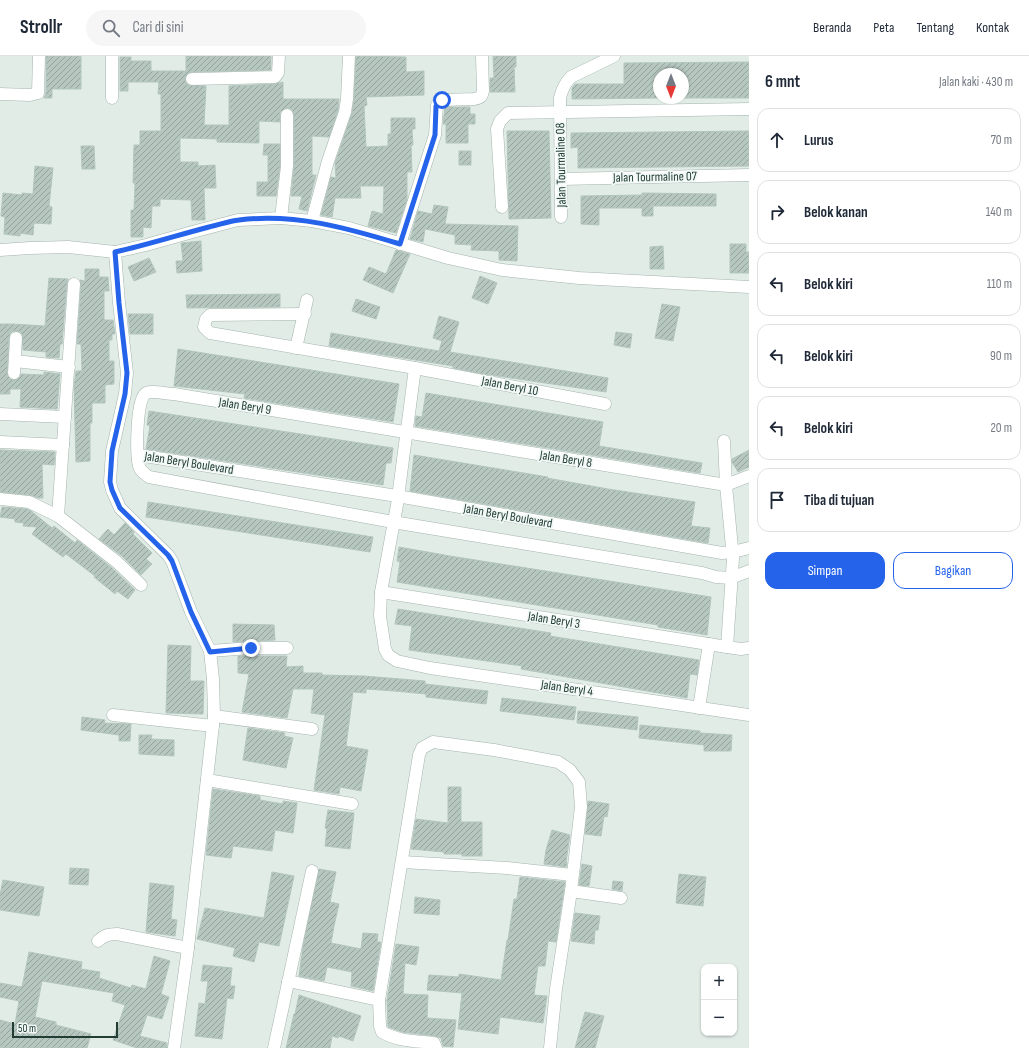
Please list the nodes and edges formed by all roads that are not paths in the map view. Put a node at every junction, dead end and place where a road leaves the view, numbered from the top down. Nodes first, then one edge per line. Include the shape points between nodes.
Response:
1 (39, 56) edge
2 (112, 56) edge
3 (279, 56) edge
4 (349, 56) edge
5 (482, 56) edge
6 (614, 56) edge
7 (192, 79) dead end
8 (0, 94) edge
9 (112, 98) dead end
10 (749, 109) edge
11 (560, 112) junction
12 (287, 115) dead end
13 (749, 175) edge
14 (561, 179) junction
15 (502, 207) dead end
16 (561, 217) dead end
17 (281, 218) junction
18 (312, 221) junction
19 (400, 244) junction
20 (0, 250) edge
21 (115, 252) junction
22 (74, 284) dead end
23 (749, 287) edge
24 (307, 300) dead end
25 (305, 314) junction
26 (16, 338) dead end
27 (296, 348) junction
28 (69, 367) junction
29 (415, 368) junction
30 (605, 404) dead end
31 (0, 414) edge
32 (65, 417) junction
33 (407, 433) junction
34 (724, 441) dead end
35 (0, 442) edge
36 (63, 445) junction
37 (138, 454) junction
38 (749, 476) edge
39 (726, 485) junction
40 (0, 499) edge
41 (396, 510) junction
42 (58, 516) junction
43 (749, 548) edge
44 (732, 565) junction
45 (749, 571) edge
46 (141, 585) dead end
47 (381, 592) junction
48 (709, 644) junction
49 (727, 647) junction
50 (287, 648) dead end
51 (749, 648) edge
52 (210, 652) junction
53 (699, 708) junction
54 (113, 715) dead end
55 (749, 715) edge
56 (214, 721) junction
57 (312, 729) dead end
58 (207, 780) junction
59 (352, 804) dead end
60 (402, 862) junction
61 (312, 871) dead end
62 (572, 875) junction
63 (571, 891) junction
64 (622, 898) dead end
65 (98, 941) dead end
66 (188, 948) junction
67 (288, 981) junction
68 (379, 1000) junction
69 (174, 1048) edge
70 (274, 1048) edge
71 (436, 1048) edge
72 (550, 1048) edge

1 - 8 street via 38,93
2 - 9 street
3 - 7 street via 278,73 274,76
4 - 18 street via 345,112 328,161
5 - 19 street via 482,96 474,99 442,100 436,106 435,135
6 - 11 street, Jalan Tourmaline 08 via 571,77 566,82 560,98
10 - 11 street
11 - 14 street, Jalan Tourmaline 08
11 - 15 street via 508,113 500,121 497,129
12 - 17 street via 287,166
13 - 14 street, Jalan Tourmaline 07
14 - 16 street, Jalan Tourmaline 08
17 - 18 street
17 - 21 street via 238,220
18 - 19 street via 349,228
19 - 23 street via 502,270 579,278
20 - 21 street via 68,247
21 - 52 street via 127,373 125,394 112,451 110,482 120,508 172,561 191,612
22 - 28 street
24 - 25 street
25 - 27 street
25 - 27 street via 210,315 204,322 204,327 210,333
26 - 28 street via 14,367
27 - 29 street
28 - 32 street
29 - 30 street, Jalan Beryl 10
29 - 33 street
31 - 32 street
32 - 36 street
33 - 37 street, Jalan Beryl 9 via 174,394 146,393 141,398 138,417
33 - 39 street, Jalan Beryl 8
33 - 41 street
34 - 39 street
35 - 36 street
36 - 42 street
37 - 41 street, Jalan Beryl Boulevard
37 - 41 street, Jalan Beryl Boulevard via 139,467 149,477
38 - 39 street
39 - 44 street
40 - 42 street via 28,502
41 - 44 street, Jalan Beryl Boulevard via 722,553
41 - 44 street, Jalan Beryl Boulevard via 716,577
41 - 47 street
42 - 46 street via 117,562
43 - 44 street, Jalan Beryl Boulevard
44 - 45 street, Jalan Beryl Boulevard
44 - 49 street
47 - 48 street, Jalan Beryl 3
47 - 53 street, Jalan Beryl 4 via 380,616 385,649 396,661
48 - 49 street, Jalan Beryl 3
48 - 53 street
49 - 51 street, Jalan Beryl 3
50 - 52 street
52 - 56 street via 214,679
53 - 55 street, Jalan Beryl 4
54 - 56 street
56 - 57 street
56 - 58 street
58 - 59 street
58 - 66 street
60 - 62 street via 507,868
60 - 62 street via 422,748 433,742 558,762 570,770 579,782 580,807
60 - 68 street
61 - 67 street
62 - 63 street
63 - 64 street
63 - 72 street
65 - 66 street via 109,934 117,934
66 - 69 street
67 - 68 street
67 - 70 street
68 - 71 street via 382,1032 402,1039 434,1043

